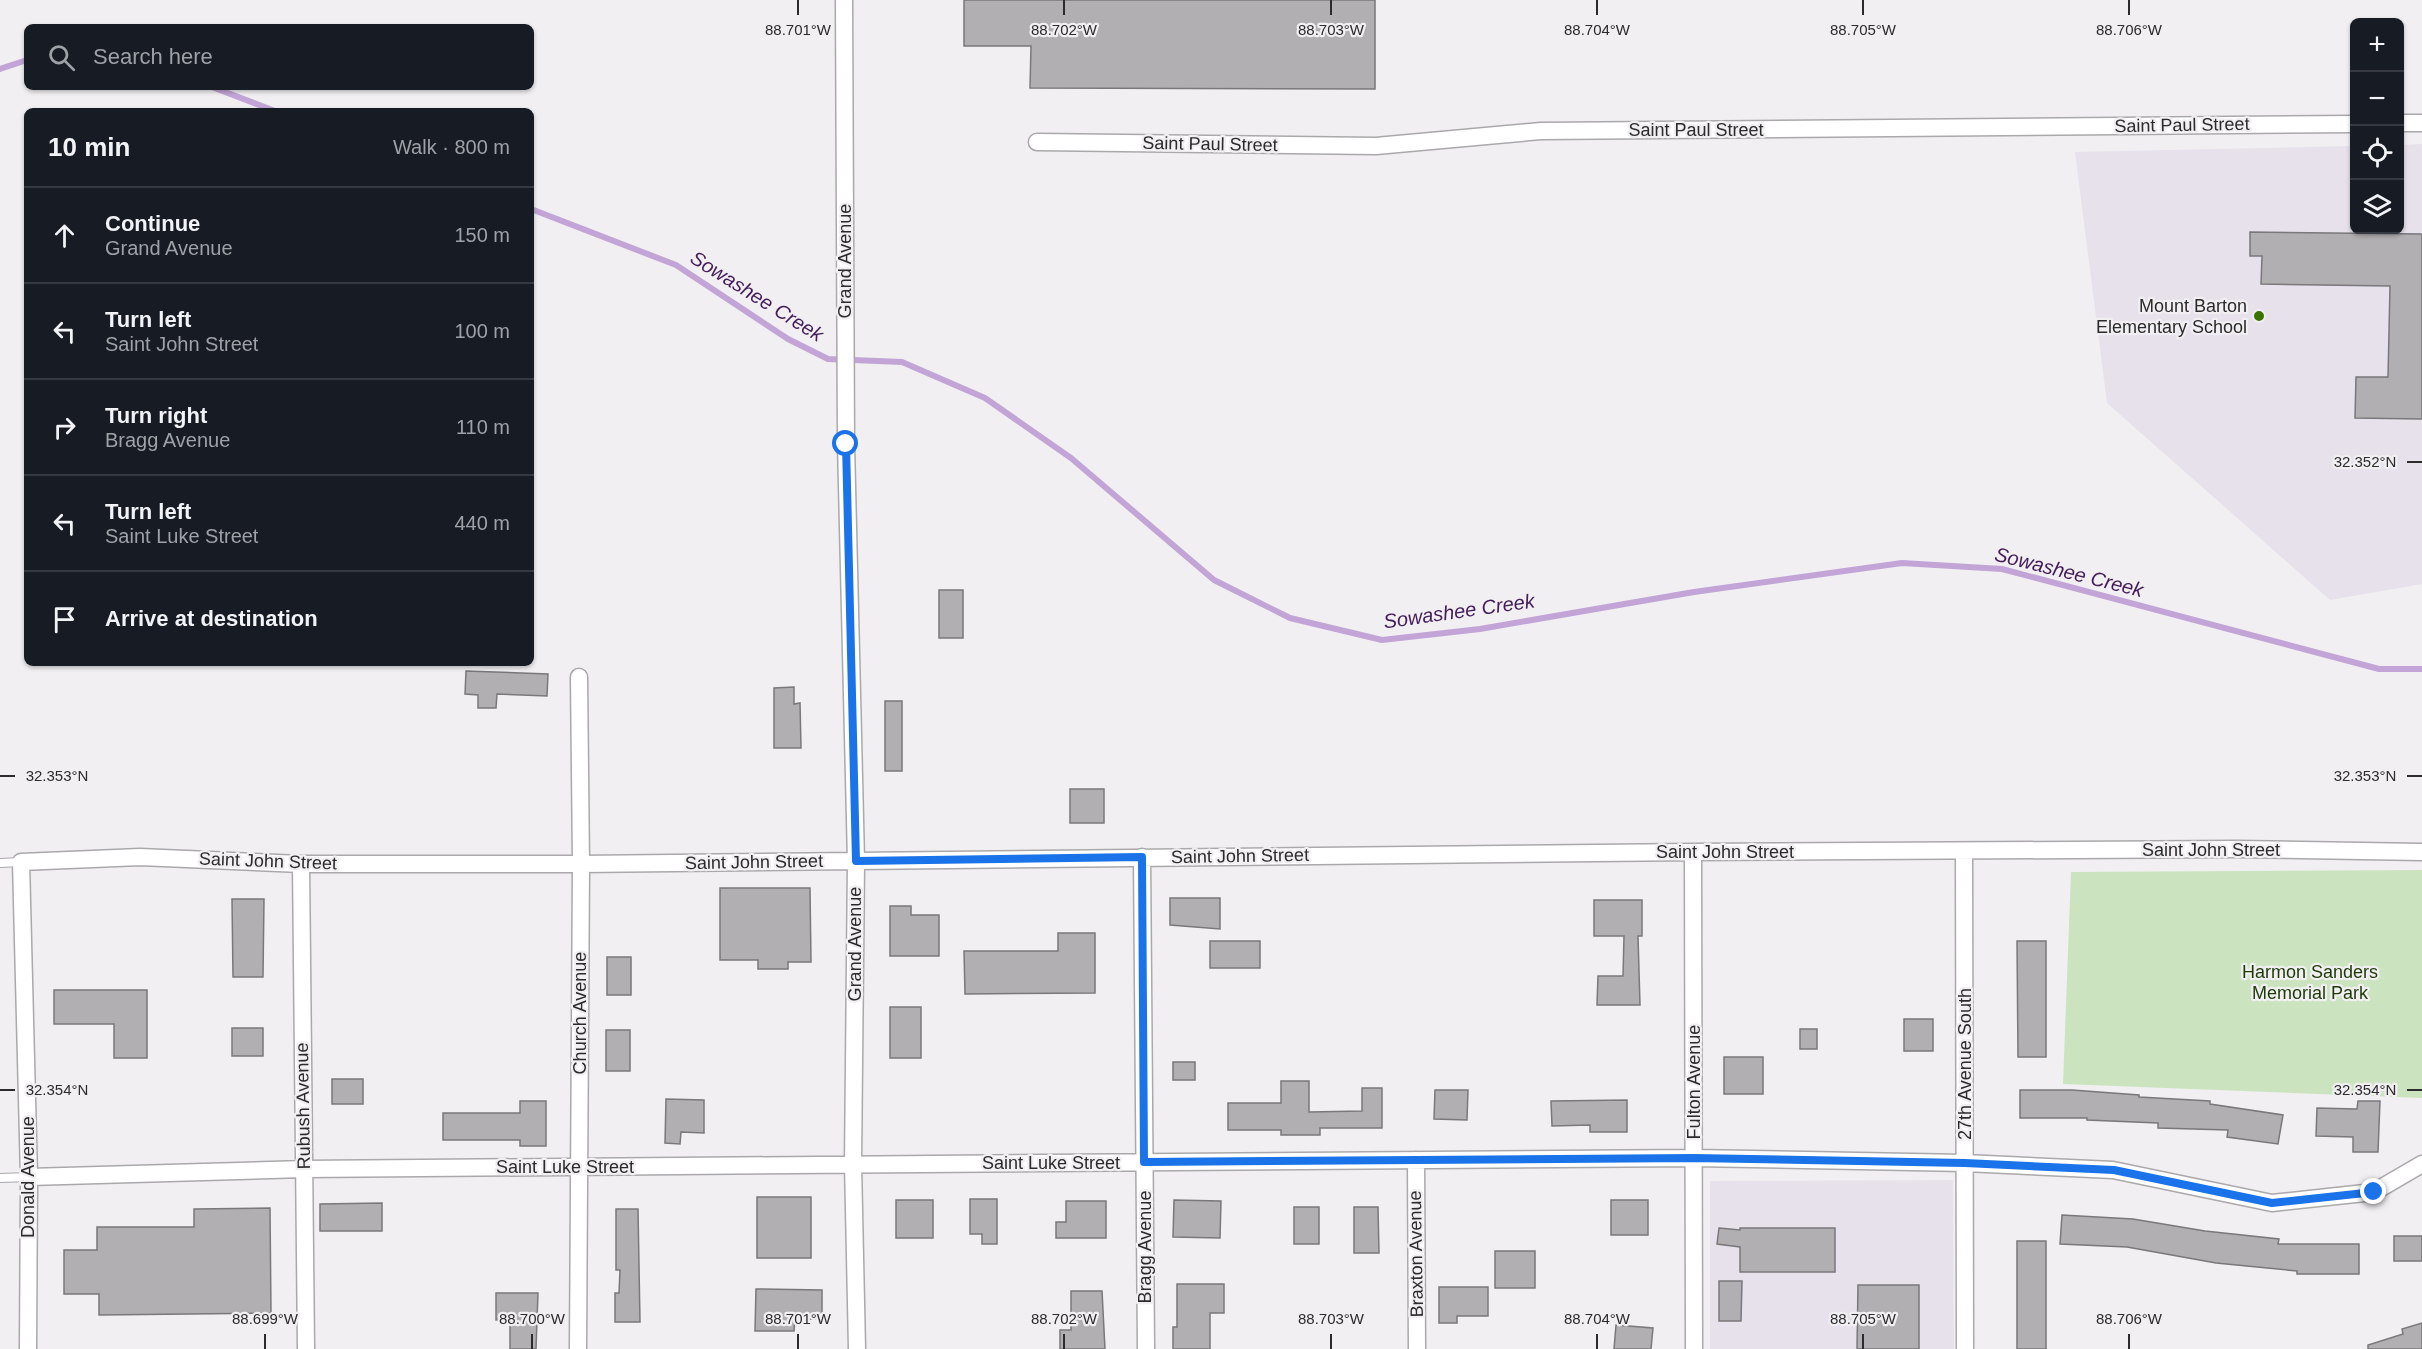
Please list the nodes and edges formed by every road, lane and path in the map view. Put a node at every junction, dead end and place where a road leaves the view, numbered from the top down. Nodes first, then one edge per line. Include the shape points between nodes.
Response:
1 (844, 0) edge
2 (2404, 123) edge
3 (2422, 123) edge
4 (2350, 124) edge
5 (1037, 142) dead end
6 (579, 677) dead end
7 (1693, 852) junction
8 (1964, 852) junction
9 (2422, 852) edge
10 (1142, 857) junction
11 (856, 861) junction
12 (0, 862) edge
13 (21, 862) junction
14 (301, 864) junction
15 (581, 864) junction
16 (1694, 1158) junction
17 (1416, 1160) junction
18 (1144, 1162) junction
19 (1965, 1163) junction
20 (853, 1164) junction
21 (2422, 1164) edge
22 (579, 1166) junction
23 (304, 1169) junction
24 (29, 1177) junction
25 (0, 1178) edge
26 (28, 1349) edge
27 (306, 1349) edge
28 (578, 1349) edge
29 (857, 1349) edge
30 (1146, 1349) edge
31 (1418, 1349) edge
32 (1694, 1349) edge
33 (1965, 1349) edge

1 - 11 street, Grand Avenue via 846,444
2 - 3 street
4 - 5 street, Saint Paul Street via 1541,131 1376,146
6 - 15 street, Church Avenue
7 - 8 street, Saint John Street
7 - 10 street, Saint John Street
7 - 16 street, Fulton Avenue
8 - 9 street, Saint John Street
8 - 19 street, 27th Avenue South
10 - 11 street, Saint John Street
10 - 18 street, Bragg Avenue
11 - 15 street, Saint John Street
11 - 20 street, Grand Avenue
12 - 13 lane
13 - 14 street, Saint John Street via 140,857
13 - 24 street, Donald Avenue
14 - 15 street, Saint John Street
14 - 23 street, Rubush Avenue
15 - 22 street, Church Avenue
16 - 17 street, Saint Luke Street
16 - 19 street, Saint Luke Street
16 - 32 street, Fulton Avenue
17 - 18 street, Saint Luke Street
17 - 31 street, Braxton Avenue
18 - 20 street, Saint Luke Street
18 - 30 street, Bragg Avenue
19 - 21 street, Saint Luke Street via 2114,1170 2272,1203 2374,1192
19 - 33 street, 27th Avenue South
20 - 22 street, Saint Luke Street
20 - 29 street, Grand Avenue
22 - 23 street, Saint Luke Street
22 - 28 street, Church Avenue
23 - 24 street, Saint Luke Street
23 - 27 street, Rubush Avenue
24 - 25 lane
24 - 26 street, Donald Avenue

